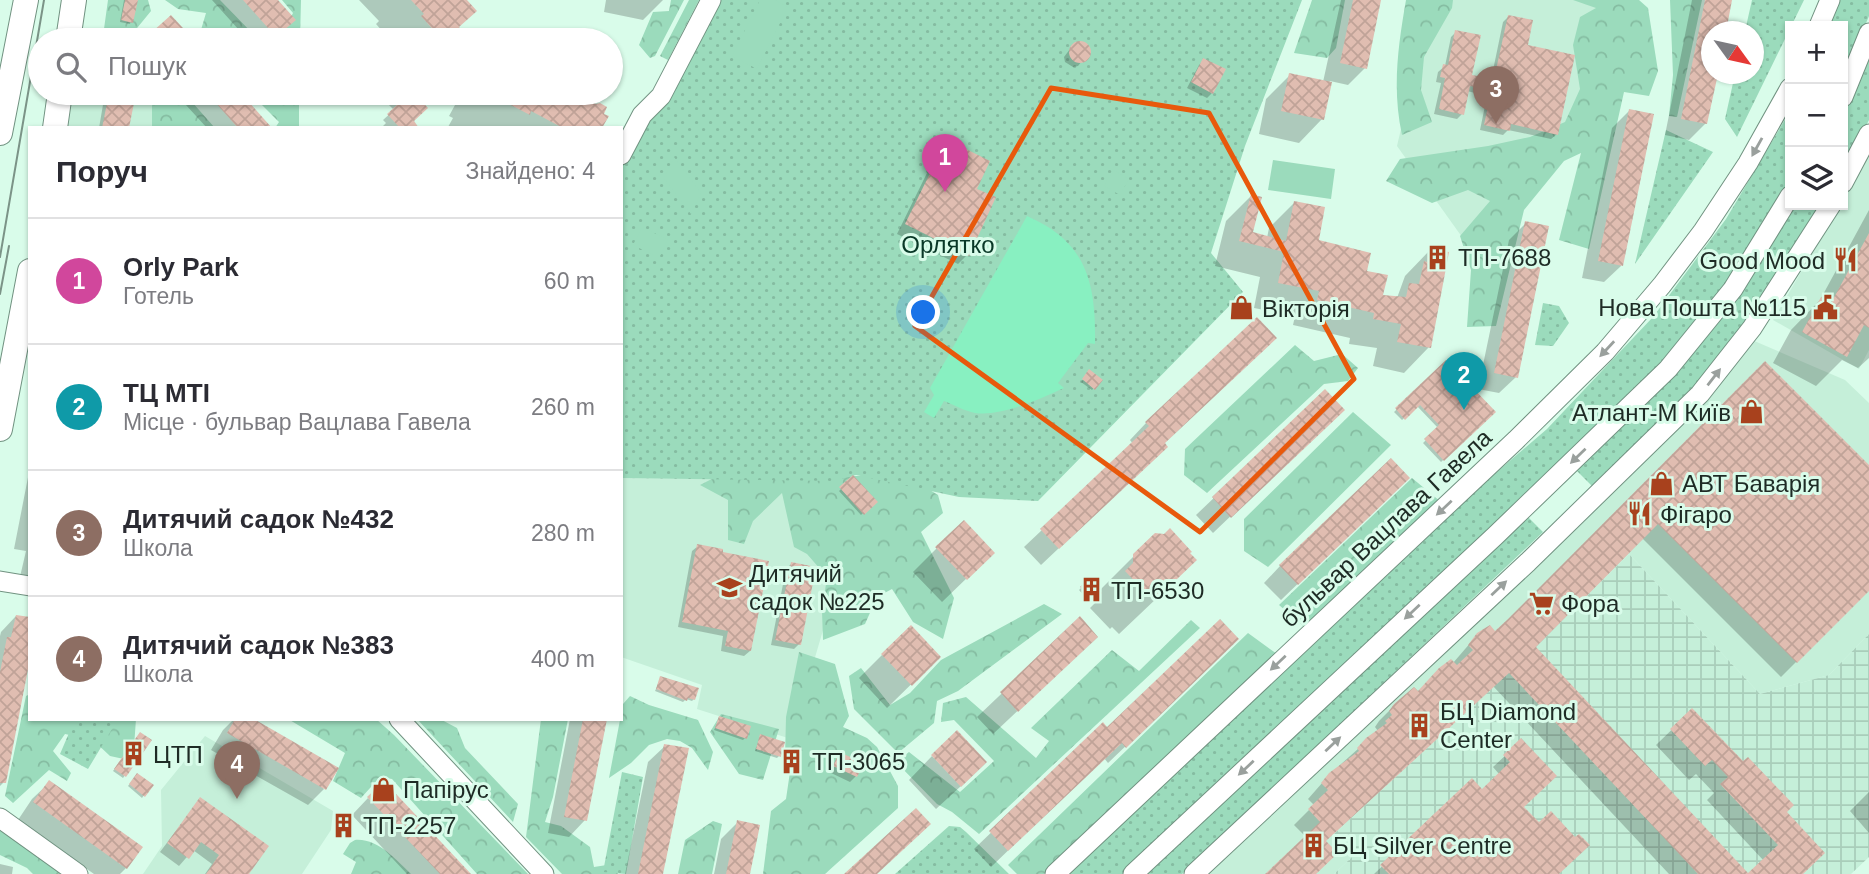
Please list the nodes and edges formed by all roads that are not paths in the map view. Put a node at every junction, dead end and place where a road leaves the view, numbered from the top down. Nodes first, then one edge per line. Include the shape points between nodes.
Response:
1 (26, 0) edge
2 (74, 0) edge
3 (711, 0) edge
4 (1830, 0) edge
5 (1821, 21) edge
6 (70, 28) edge
7 (1869, 33) edge
8 (1848, 85) edge
9 (1785, 97) edge
10 (58, 105) edge
11 (55, 126) edge
12 (0, 133) edge
13 (1869, 134) edge
14 (623, 151) edge
15 (1848, 174) edge
16 (1785, 204) edge
17 (1828, 210) edge
18 (28, 282) edge
19 (0, 429) edge
20 (0, 581) edge
21 (28, 586) edge
22 (401, 721) edge
23 (0, 818) edge
24 (78, 874) edge
25 (544, 874) edge
26 (1055, 874) edge
27 (1133, 874) edge
28 (1194, 874) edge

1 - 12 main road
2 - 6 main road
3 - 14 street via 661,96 642,116
4 - 5 street
7 - 8 street
9 -> 26 street, бульвар Вацлава Гавела via 1703,231 1605,352
10 - 11 main road
13 - 15 street
16 -> 27 street via 1732,289 1668,369
28 -> 17 street via 1700,394 1752,328
18 - 19 main road
20 - 21 street
22 - 25 street
23 - 24 street

